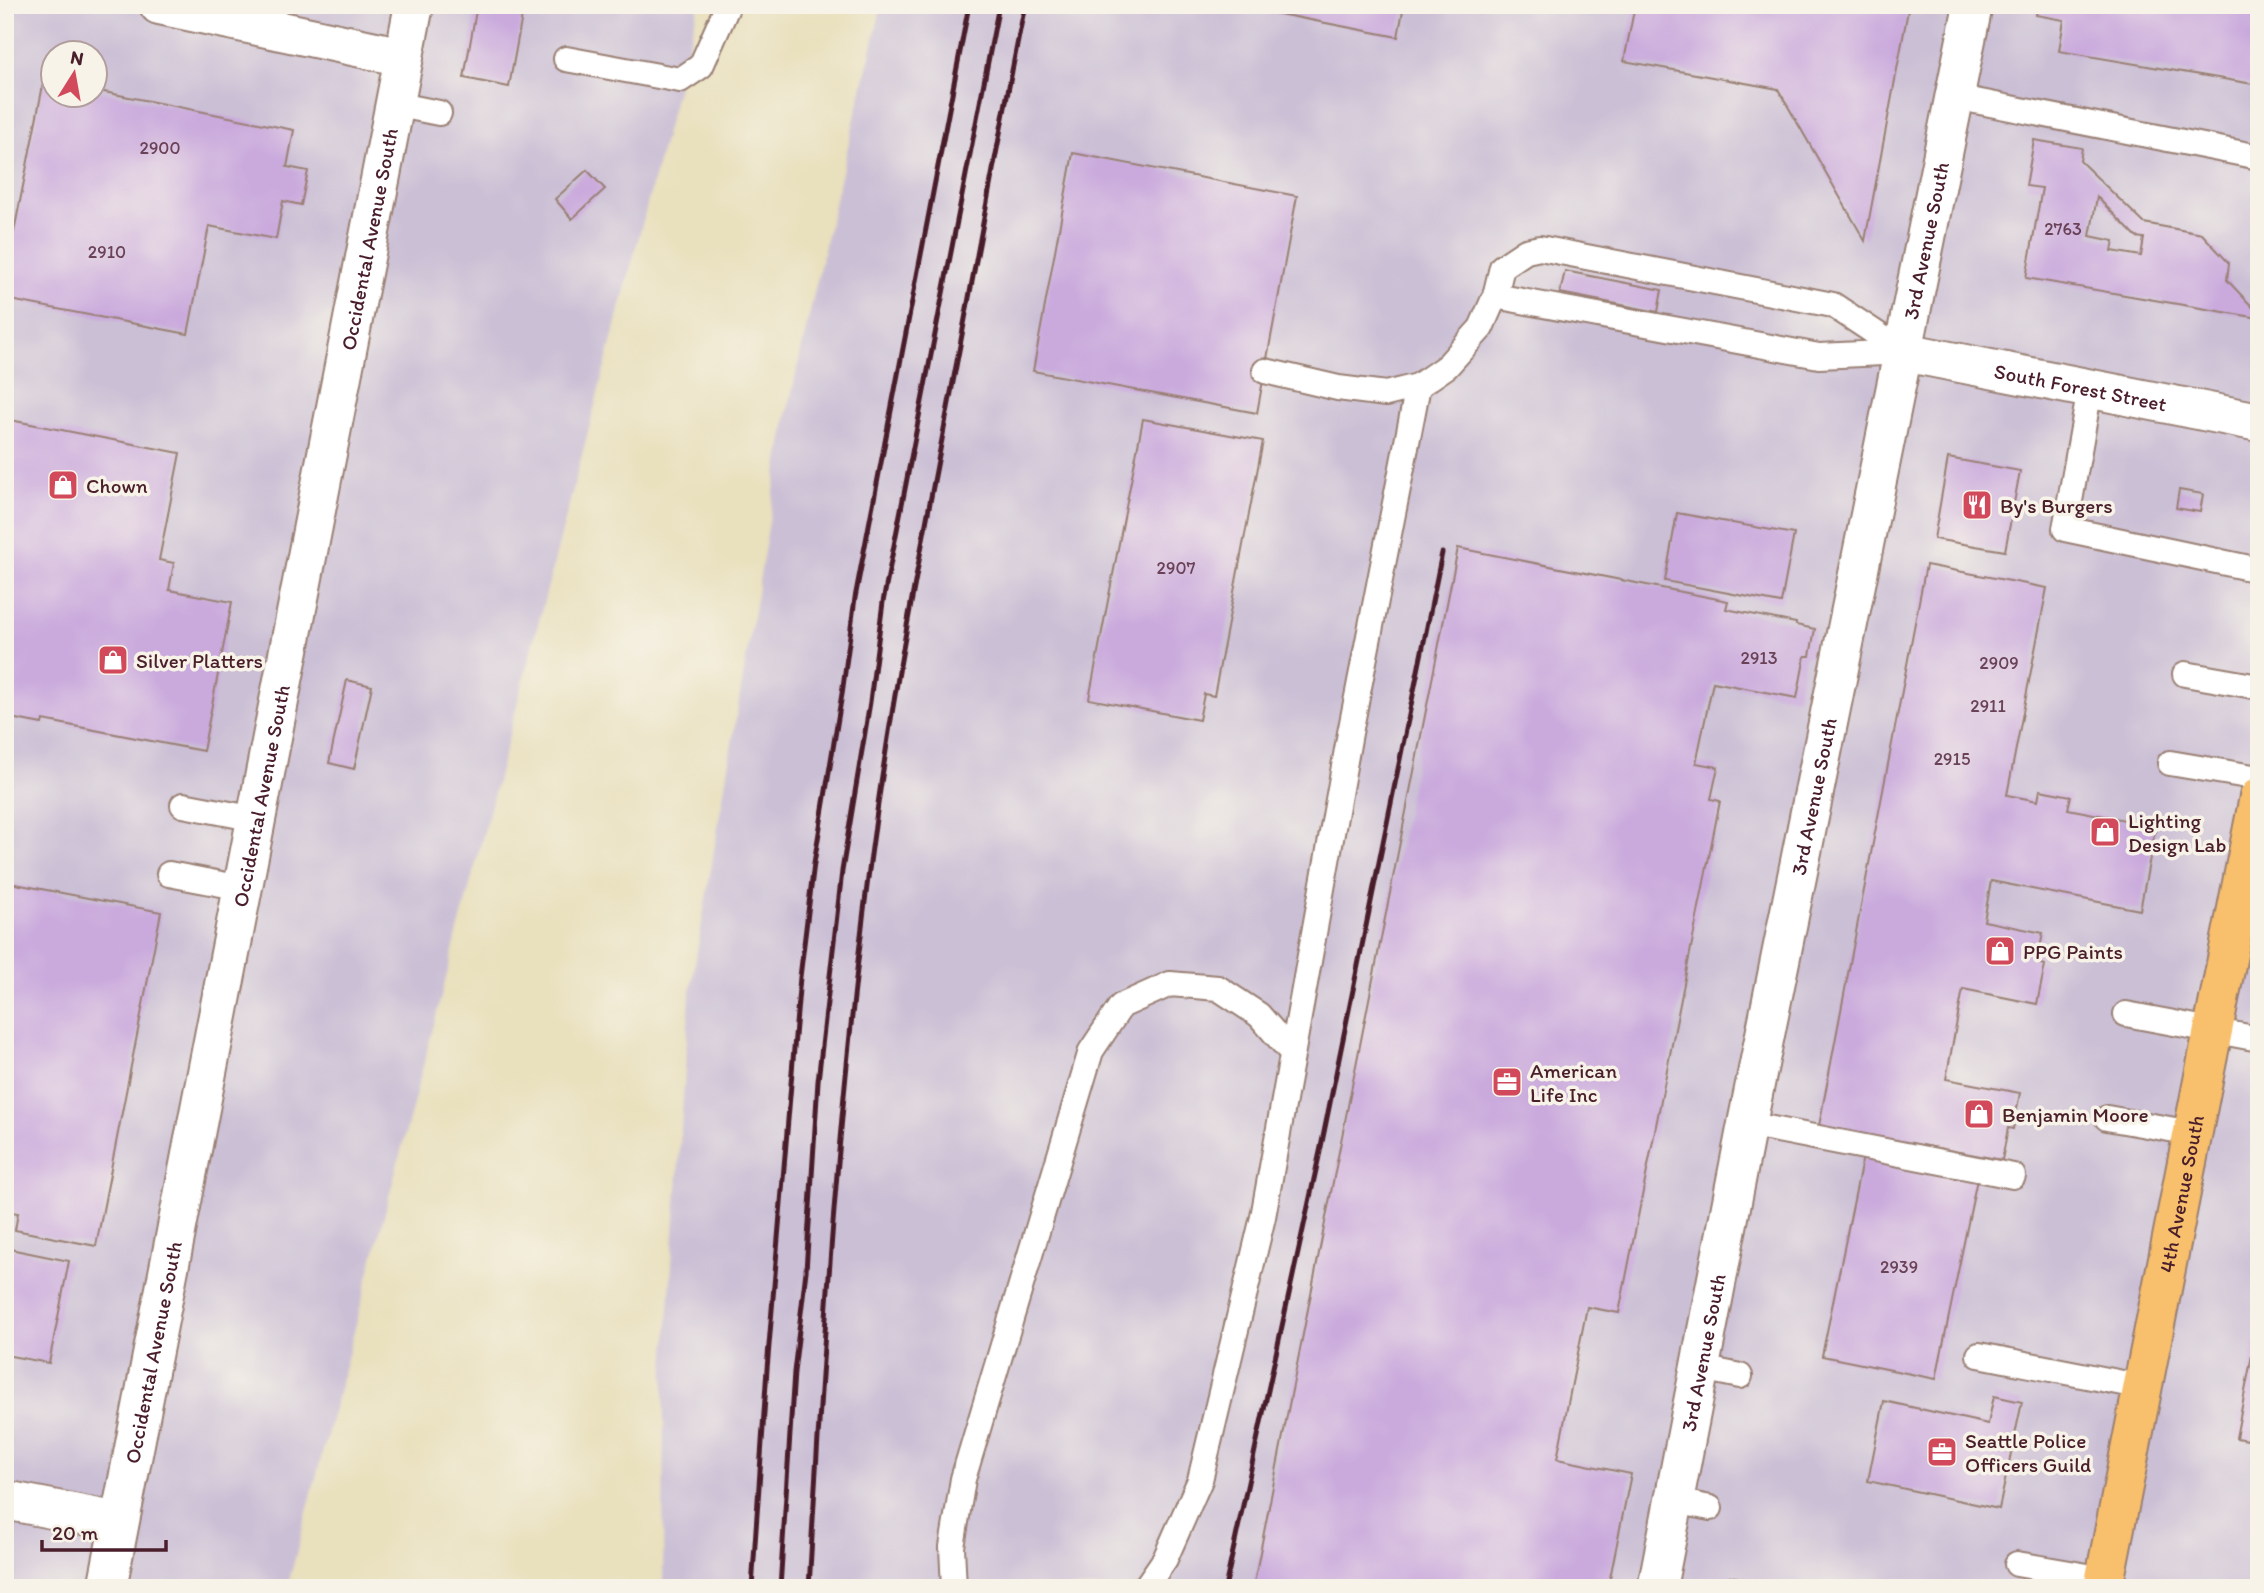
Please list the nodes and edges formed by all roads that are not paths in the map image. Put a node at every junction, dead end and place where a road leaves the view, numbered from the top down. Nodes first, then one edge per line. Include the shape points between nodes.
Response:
1 (159, 5) edge
2 (414, 5) edge
3 (728, 5) edge
4 (1973, 5) edge
5 (404, 57) junction
6 (566, 59) dead end
7 (1955, 97) junction
8 (394, 104) junction
9 (439, 113) dead end
10 (2259, 157) edge
11 (1494, 296) junction
12 (1904, 352) junction
13 (1265, 371) dead end
14 (1418, 386) junction
15 (2090, 389) junction
16 (2259, 422) edge
17 (2259, 570) edge
18 (2185, 674) dead end
19 (2259, 687) edge
20 (2170, 763) dead end
21 (2259, 778) edge
22 (2259, 797) edge
23 (183, 805) dead end
24 (256, 819) junction
25 (169, 874) dead end
26 (242, 888) junction
27 (2126, 1014) dead end
28 (2213, 1030) junction
29 (2259, 1039) edge
30 (1292, 1053) junction
31 (2107, 1118) dead end
32 (1747, 1124) junction
33 (2192, 1133) junction
34 (2013, 1176) dead end
35 (1979, 1355) dead end
36 (1701, 1368) junction
37 (1740, 1376) dead end
38 (2143, 1387) junction
39 (5, 1500) edge
40 (119, 1522) junction
41 (2017, 1564) dead end
42 (2104, 1583) edge
43 (107, 1588) edge
44 (954, 1588) edge
45 (1145, 1588) edge
46 (1657, 1588) edge

1 - 5 street
2 - 5 street, Occidental Avenue South
3 - 6 lane via 701,66 680,80
4 - 7 street, 3rd Avenue South
5 - 8 street, Occidental Avenue South
7 - 10 lane
7 - 12 street, 3rd Avenue South
8 - 9 lane
8 - 24 street, Occidental Avenue South
11 - 12 lane via 1819,356
11 - 12 lane via 1502,267 1526,251 1540,248 1833,305
11 - 14 lane via 1481,328 1447,366
12 - 15 street, South Forest Street
12 - 32 street, 3rd Avenue South
13 - 14 lane via 1386,394
14 - 30 lane
15 - 16 street, South Forest Street
15 - 17 lane via 2065,529
18 - 19 lane
20 - 21 lane
22 - 28 main road, 4th Avenue South
23 - 24 lane
24 - 26 street, Occidental Avenue South
25 - 26 lane
26 - 40 street, Occidental Avenue South
27 - 28 lane
28 - 29 lane
28 - 33 main road, 4th Avenue South
30 - 44 lane via 1259,1015 1218,988 1170,984 1121,1006 1091,1051 964,1479 952,1547
30 - 45 lane via 1263,1217 1199,1480 1165,1559
31 - 33 lane
32 - 34 lane
32 - 36 street, 3rd Avenue South
33 - 38 main road, 4th Avenue South
35 - 38 lane
36 - 37 lane
36 - 46 street, 3rd Avenue South via 1692,1504
38 - 42 main road, 4th Avenue South
39 - 40 street
40 - 43 street, Occidental Avenue South
41 - 42 lane

